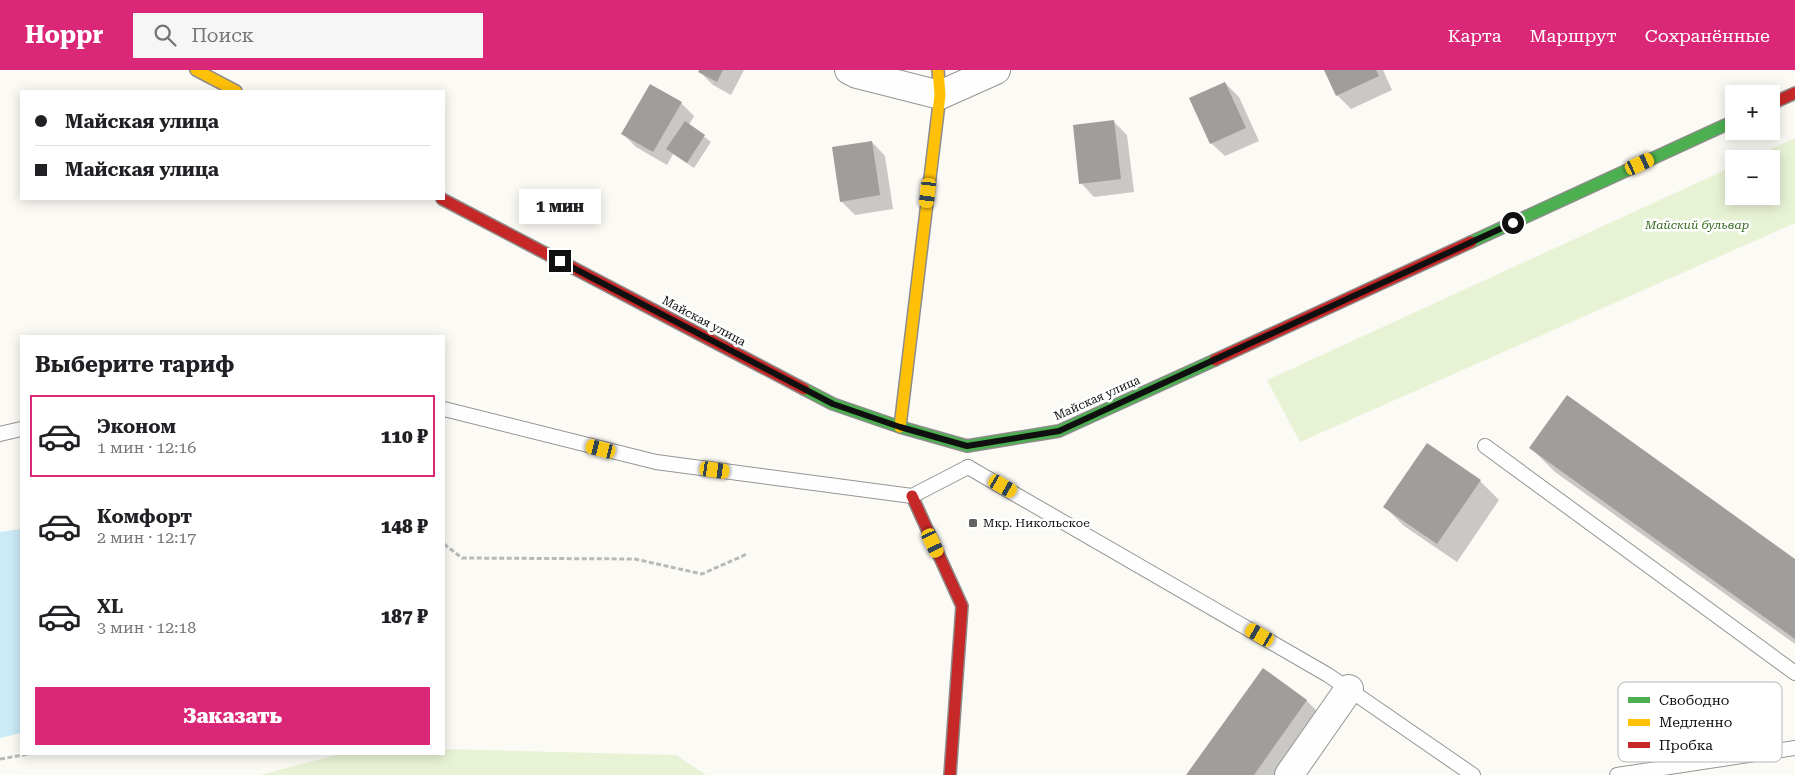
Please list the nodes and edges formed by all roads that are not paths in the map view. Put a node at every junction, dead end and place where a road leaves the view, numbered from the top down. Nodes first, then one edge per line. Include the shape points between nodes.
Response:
1 (196, 70) edge
2 (849, 70) edge
3 (996, 70) edge
4 (939, 83) edge
5 (234, 90) edge
6 (1795, 93) edge
7 (1780, 100) edge
8 (1725, 125) edge
9 (444, 200) edge
10 (445, 409) edge
11 (900, 427) junction
12 (20, 429) edge
13 (0, 434) edge
14 (967, 446) junction
15 (1485, 446) dead end
16 (968, 467) junction
17 (912, 496) junction
18 (1795, 673) edge
19 (1349, 689) junction
20 (1795, 748) edge
21 (1782, 750) edge
22 (1703, 762) edge
23 (950, 775) edge
24 (1288, 775) edge
25 (1473, 775) edge
26 (1617, 775) edge

1 - 5 street
2 - 4 street via 857,74
3 - 4 street
4 - 11 street
6 - 7 street
8 - 14 street, Майская улица via 1059,431
9 - 11 street, Майская улица via 833,404
10 - 17 lane via 656,462
11 - 14 street, Майская улица
12 - 13 lane
14 - 16 lane
15 - 18 lane
16 - 17 lane
16 - 19 lane
17 - 23 street via 962,606
19 - 24 street
19 - 25 lane
20 - 21 lane
22 - 26 lane

